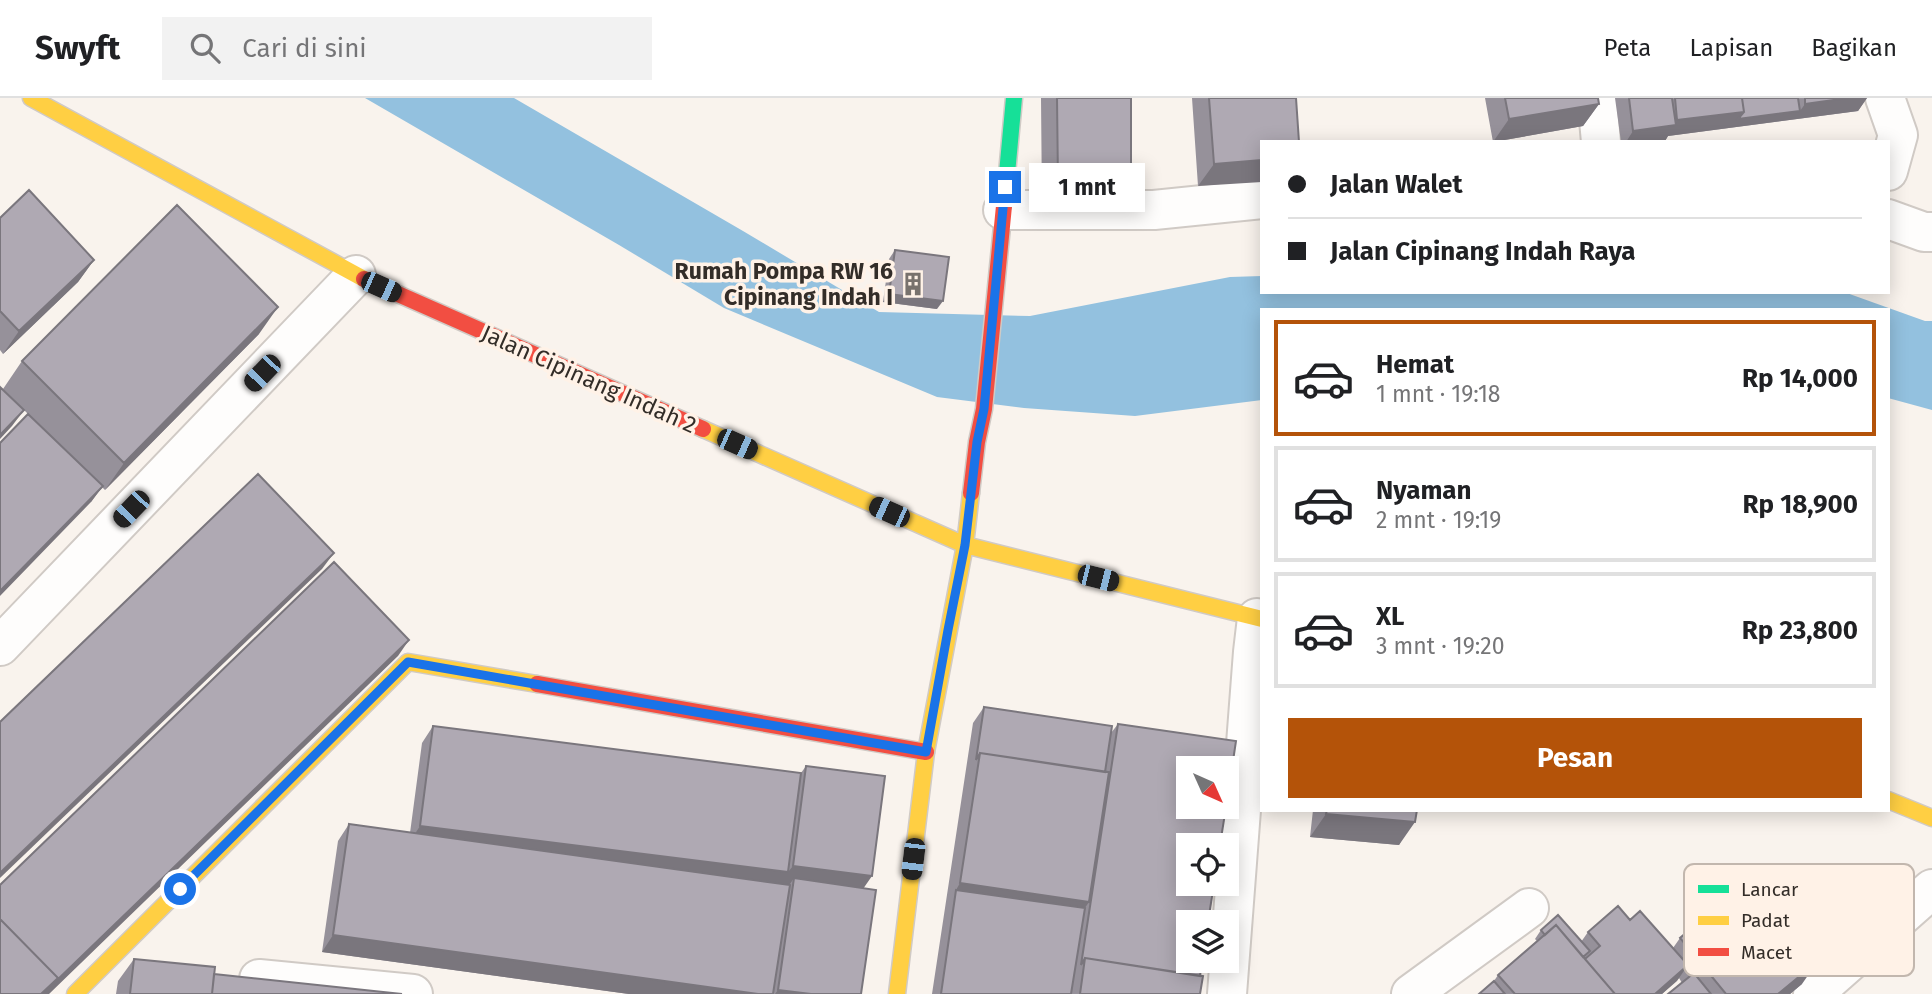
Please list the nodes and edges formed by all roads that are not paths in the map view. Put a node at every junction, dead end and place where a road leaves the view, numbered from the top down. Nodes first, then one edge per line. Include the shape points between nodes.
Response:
1 (31, 98) edge
2 (1014, 98) edge
3 (1597, 98) edge
4 (1885, 98) edge
5 (1601, 140) edge
6 (1890, 164) edge
7 (1260, 199) edge
8 (1003, 210) junction
9 (1890, 220) edge
10 (1932, 232) edge
11 (356, 275) junction
12 (965, 545) junction
13 (1259, 619) edge
14 (0, 646) edge
15 (926, 752) junction
16 (1890, 801) edge
17 (1932, 818) edge
18 (1932, 889) edge
19 (1914, 905) edge
20 (1529, 908) dead end
21 (104, 965) junction
22 (144, 968) edge
23 (225, 976) edge
24 (1833, 976) edge
25 (75, 994) edge
26 (413, 994) edge
27 (897, 994) edge
28 (1227, 994) edge
29 (1411, 994) edge
30 (1813, 994) edge

1 - 11 street, Jalan Cipinang Indah 2
2 - 8 street
3 - 5 street
4 - 6 street via 1898,135
7 - 8 street via 1154,210
8 - 12 street via 984,409
9 - 10 street
11 - 12 street, Jalan Cipinang Indah 2
11 - 14 street
12 - 13 street, Jalan Cipinang Indah 2
12 - 15 street
13 - 28 street via 1252,652
15 - 21 street via 408,662
15 - 27 street
16 - 17 street
18 - 19 street
20 - 29 street
21 - 22 street
21 - 25 street
23 - 26 street
24 - 30 street

